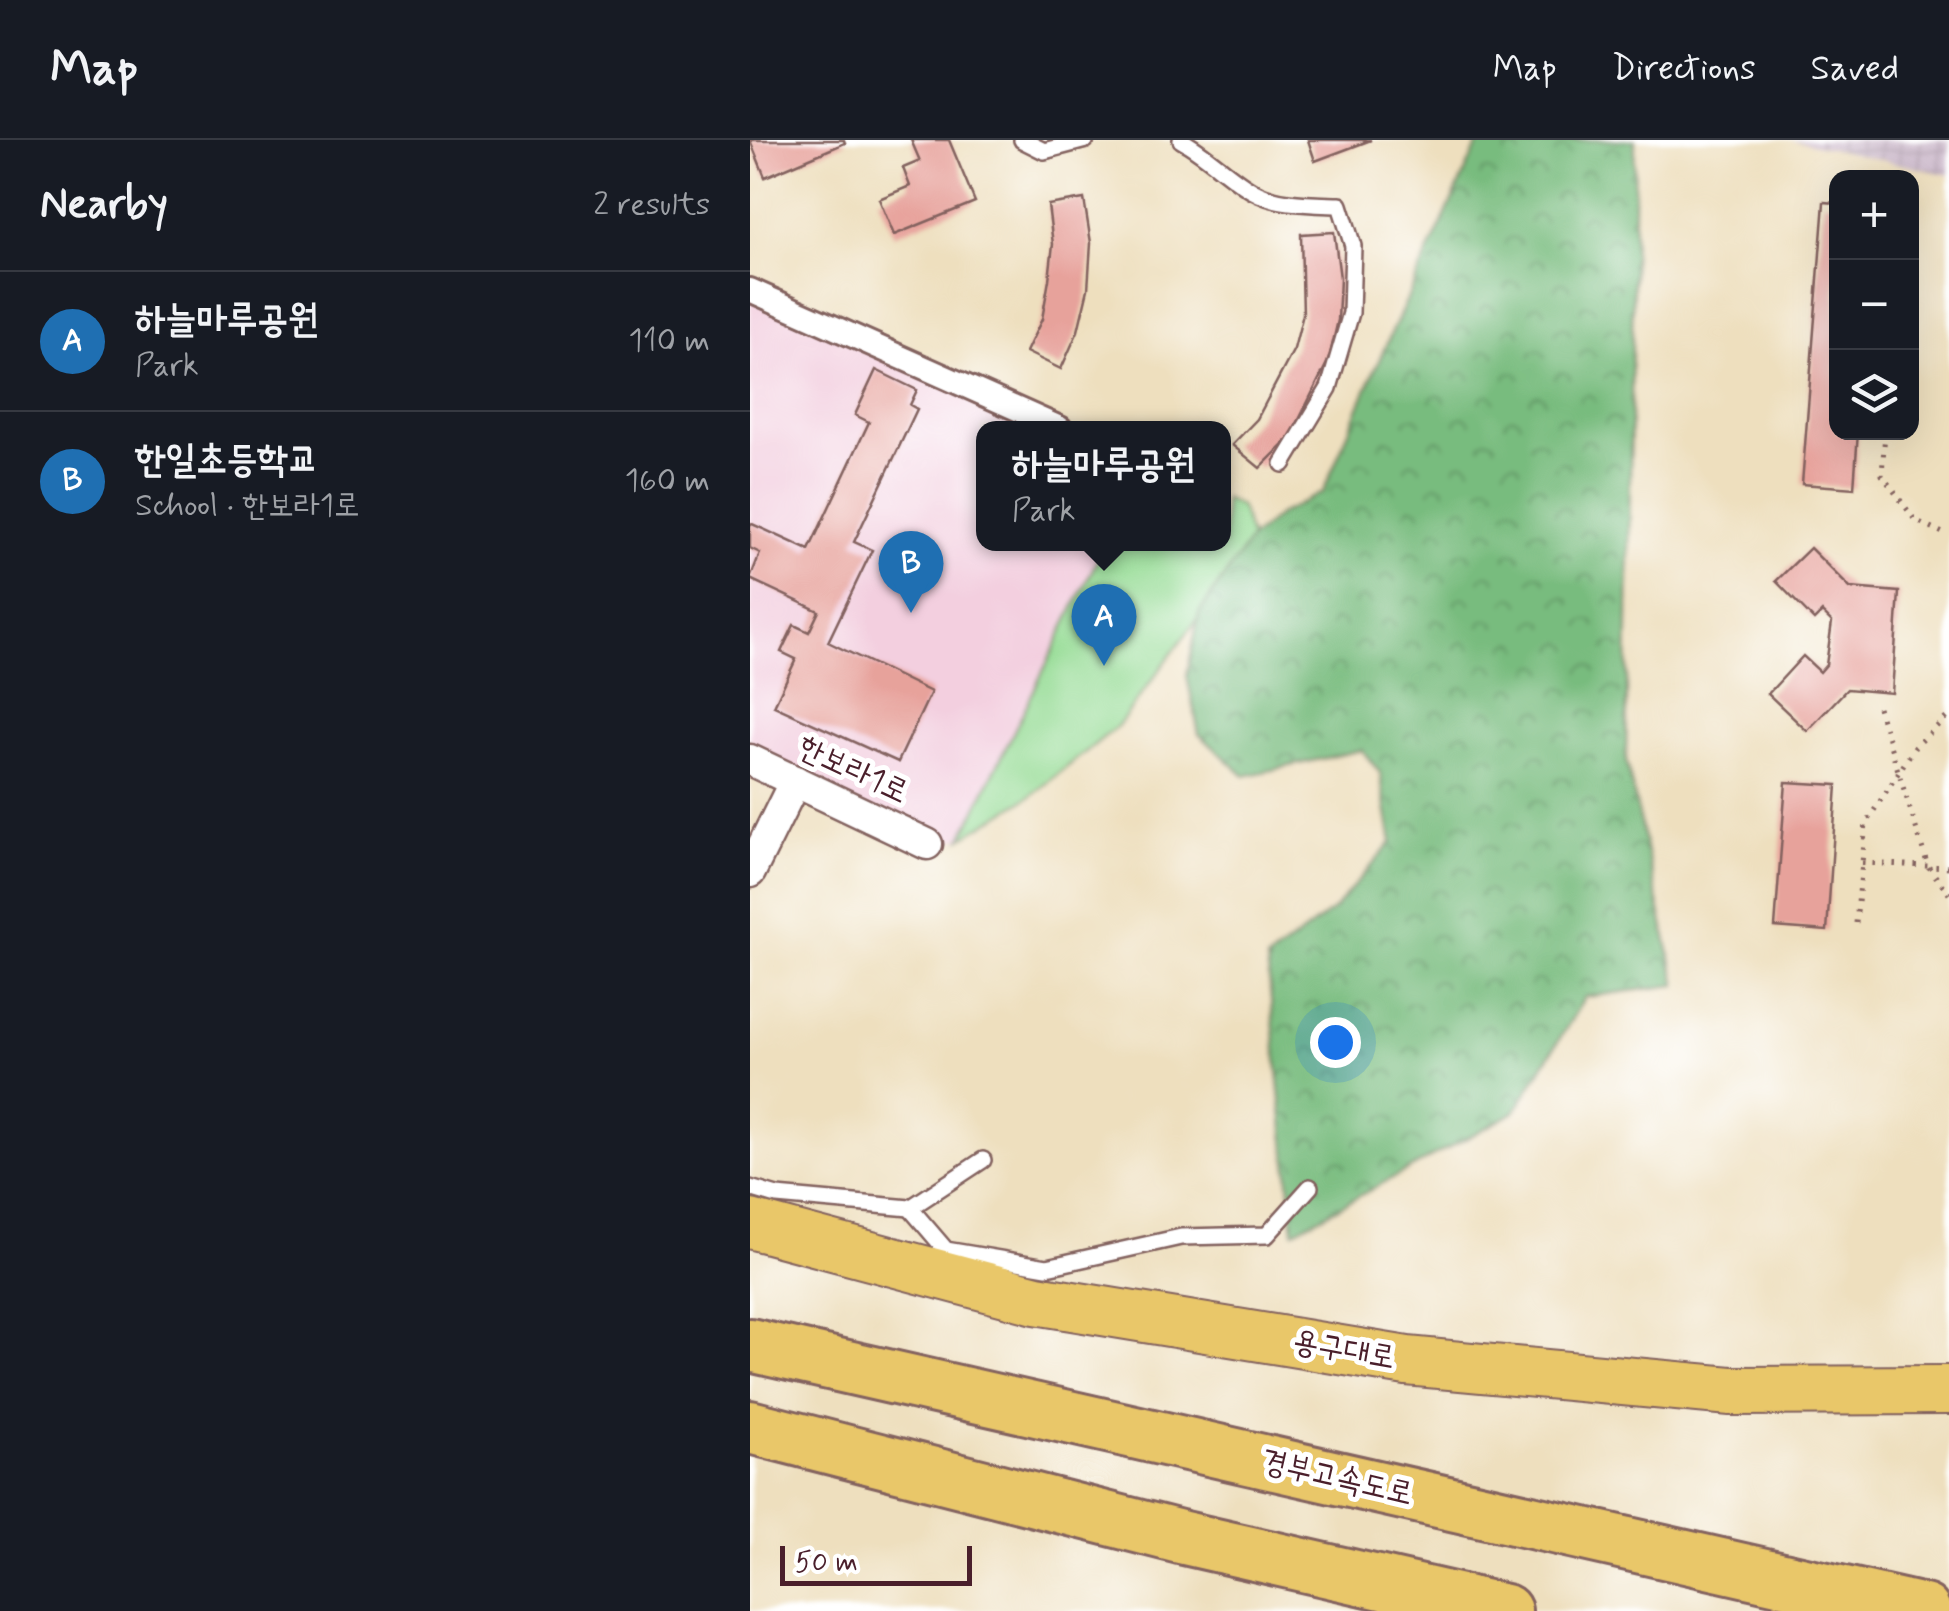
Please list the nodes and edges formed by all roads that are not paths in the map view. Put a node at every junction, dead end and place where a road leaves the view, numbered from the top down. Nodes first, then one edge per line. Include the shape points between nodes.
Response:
1 (1022, 140) edge
2 (1086, 140) edge
3 (1181, 140) edge
4 (750, 290) edge
5 (1044, 421) edge
6 (1283, 464) dead end
7 (750, 760) edge
8 (795, 781) junction
9 (927, 844) dead end
10 (750, 872) edge
11 (983, 1160) dead end
12 (1310, 1187) dead end
13 (750, 1188) edge
14 (910, 1208) junction
15 (750, 1224) edge
16 (750, 1344) edge
17 (1949, 1390) edge
18 (750, 1427) edge
19 (1505, 1611) edge
20 (1924, 1611) edge

1 - 2 lane via 1044,150
3 - 6 lane via 1255,193 1340,205 1354,246 1350,314 1329,388
4 - 5 street
7 - 8 street, 한보라1로
8 - 9 street, 한보라1로
8 - 10 street
11 - 14 lane
12 - 14 lane via 1267,1235 1181,1237 1047,1267 946,1250
13 - 14 lane
15 - 17 highway, 용구대로 via 1036,1300 1406,1361 1731,1391
16 - 20 highway, 경부고속도로
18 - 19 highway via 1180,1538

